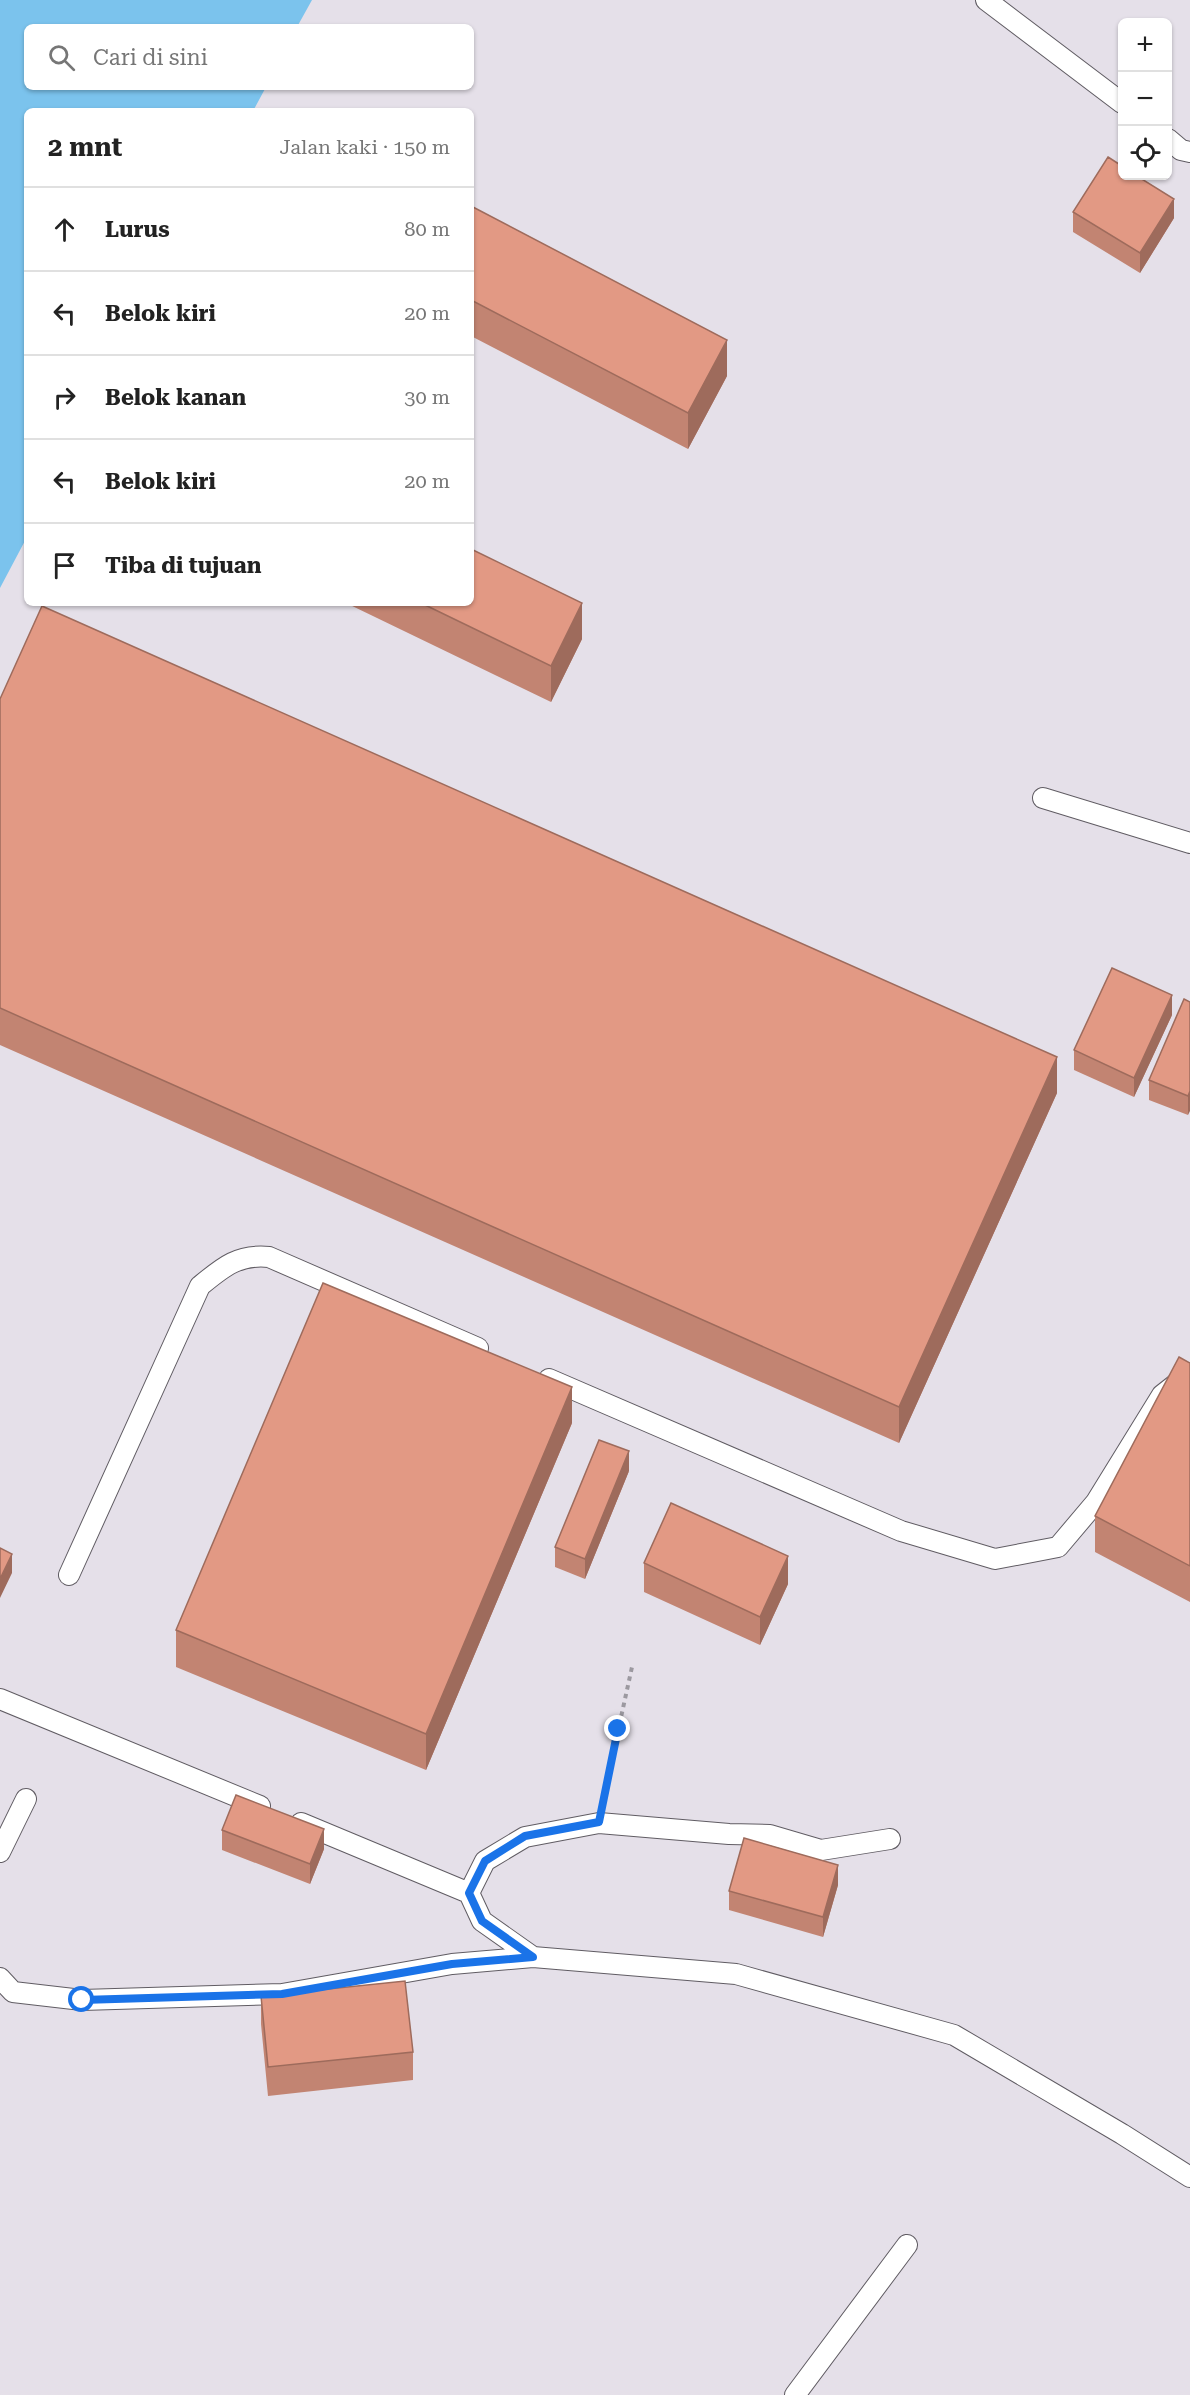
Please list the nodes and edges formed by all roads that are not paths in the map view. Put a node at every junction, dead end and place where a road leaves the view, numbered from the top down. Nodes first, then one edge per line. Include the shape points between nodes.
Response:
1 (986, 0) edge
2 (1118, 100) edge
3 (1172, 143) edge
4 (1190, 152) edge
5 (1042, 798) dead end
6 (1190, 843) edge
7 (498, 1356) edge
8 (531, 1371) edge
9 (1190, 1373) edge
10 (69, 1575) dead end
11 (0, 1699) edge
12 (26, 1799) dead end
13 (890, 1839) dead end
14 (0, 1852) edge
15 (469, 1893) junction
16 (533, 1957) junction
17 (0, 1978) edge
18 (1190, 2177) edge
19 (907, 2245) dead end
20 (795, 2395) edge

1 - 2 lane
3 - 4 lane
5 - 6 lane
7 - 10 lane via 269,1257 251,1256 225,1266 200,1286
8 - 9 lane via 901,1531 995,1559 1058,1547 1096,1502 1162,1395
11 - 15 lane
12 - 14 lane
13 - 15 lane via 820,1850 770,1835 599,1822 525,1836 485,1861
15 - 16 lane via 482,1921
16 - 17 lane via 452,1964 282,1994 82,2000 13,1992
16 - 18 lane via 736,1974 954,2035
19 - 20 lane

